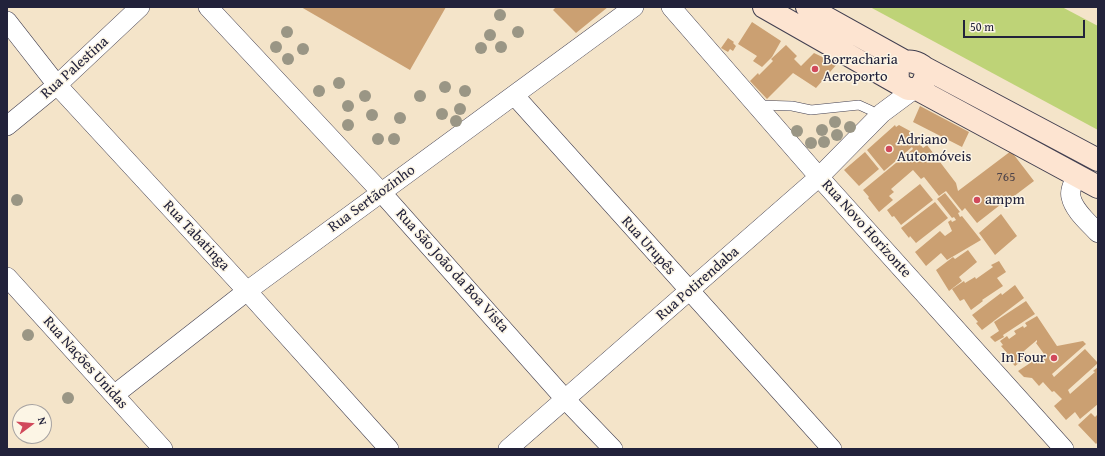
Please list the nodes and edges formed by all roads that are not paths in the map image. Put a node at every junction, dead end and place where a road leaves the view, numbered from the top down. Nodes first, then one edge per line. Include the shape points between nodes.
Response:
1 (140, 7) edge
2 (208, 7) edge
3 (634, 7) edge
4 (671, 7) edge
5 (764, 7) edge
6 (808, 7) edge
7 (7, 21) edge
8 (916, 65) junction
9 (57, 85) junction
10 (910, 87) junction
11 (514, 95) junction
12 (755, 105) junction
13 (881, 114) junction
14 (7, 126) edge
15 (1058, 138) junction
16 (1098, 160) edge
17 (1077, 176) junction
18 (819, 177) junction
19 (1098, 187) edge
20 (381, 192) junction
21 (1098, 233) edge
22 (7, 277) edge
23 (247, 291) junction
24 (689, 291) junction
25 (114, 395) junction
26 (565, 399) junction
27 (163, 449) edge
28 (389, 449) edge
29 (508, 449) edge
30 (613, 449) edge
31 (832, 449) edge
32 (1064, 449) edge

1 - 9 street, Rua Palestina
2 - 20 street, Rua São João da Boa Vista
3 - 11 street, Rua Sertãozinho
4 - 12 street, Rua Novo Horizonte
5 - 10 main road
6 - 8 main road
7 - 9 street, Rua Tabatinga
8 - 10 main road via 926,77 924,83
8 - 15 main road
9 - 14 street, Rua Palestina
9 - 23 street, Rua Tabatinga
10 - 13 street, Rua Potirendaba
10 - 17 main road
11 - 20 street, Rua Sertãozinho
11 - 24 street, Rua Urupês
12 - 13 lane via 792,106 811,110 859,105
12 - 18 street, Rua Novo Horizonte
13 - 18 street, Rua Potirendaba
15 - 16 main road
15 - 17 main road
17 - 19 main road
17 - 21 street via 1070,196 1080,213
18 - 24 street, Rua Potirendaba
18 - 32 street, Rua Novo Horizonte
20 - 23 street, Rua Sertãozinho
20 - 26 street, Rua São João da Boa Vista
22 - 25 street, Rua Nações Unidas
23 - 25 street, Rua Sertãozinho
23 - 28 street, Rua Tabatinga
24 - 26 street, Rua Potirendaba
24 - 31 street, Rua Urupês
25 - 27 street, Rua Nações Unidas
26 - 29 street, Rua Potirendaba
26 - 30 street, Rua São João da Boa Vista

